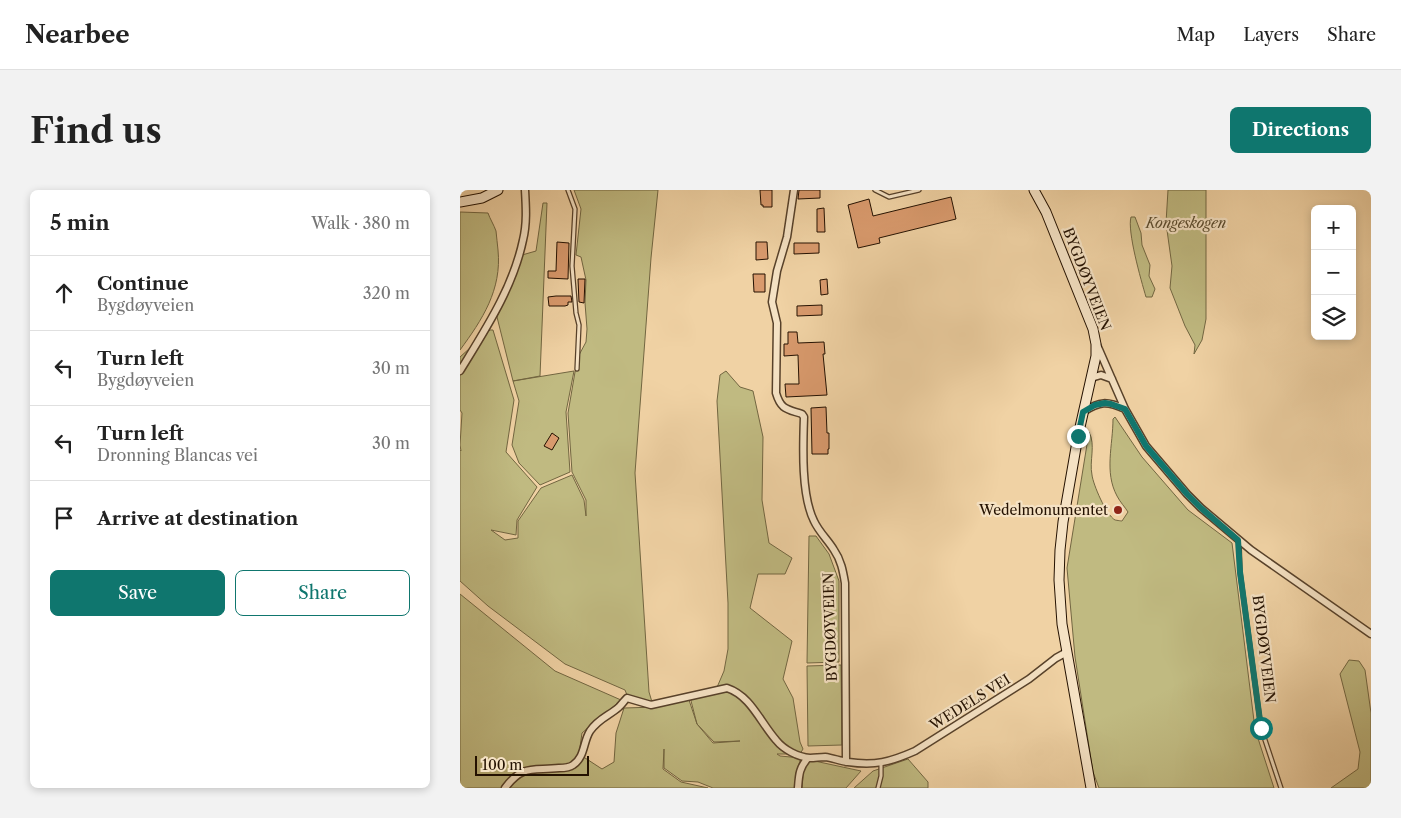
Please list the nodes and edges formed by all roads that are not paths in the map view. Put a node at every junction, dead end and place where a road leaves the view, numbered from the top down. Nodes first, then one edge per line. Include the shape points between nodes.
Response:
1 (498, 190) edge
2 (525, 190) edge
3 (568, 190) edge
4 (794, 190) edge
5 (876, 190) edge
6 (918, 190) edge
7 (1034, 190) edge
8 (460, 202) edge
9 (1096, 344) junction
10 (577, 369) dead end
11 (460, 371) edge
12 (1091, 378) junction
13 (1112, 379) junction
14 (1125, 409) junction
15 (1083, 412) junction
16 (1238, 540) junction
17 (1371, 634) edge
18 (1067, 652) junction
19 (808, 758) junction
20 (846, 762) junction
21 (881, 763) junction
22 (505, 788) edge
23 (798, 788) edge
24 (878, 788) edge
25 (1090, 788) edge
26 (1281, 788) edge

1 - 8 street via 482,198
2 - 11 street via 523,240 507,288
3 - 10 lane via 575,209 572,266 578,325
4 - 20 street, BYGDØYVEIEN via 772,302 777,323 776,394 783,407 804,417 807,504 814,522 842,565 845,583
5 - 6 lane via 889,197
7 - 9 street, BYGDØYVEIEN via 1093,329
9 - 12 street
9 - 13 street, BYGDØYVEIEN
12 - 13 street via 1101,375
12 - 15 street
13 - 14 street, BYGDØYVEIEN
14 - 15 street via 1105,403
14 - 16 street, BYGDØYVEIEN via 1146,446 1187,494
15 - 18 street via 1059,558 1060,602
16 - 17 street, BYGDØYVEIEN
16 - 26 lane, BYGDØYVEIEN via 1261,728
18 - 21 street, WEDELS VEI via 915,751
18 - 25 street
19 - 20 street, WEDELS VEI via 825,757
19 - 22 street, WEDELS VEI via 788,751 777,742 747,700 727,688 651,704 627,698 593,726 575,764 568,768 531,769 516,774
19 - 23 street via 802,765
20 - 21 street, WEDELS VEI
21 - 24 lane

